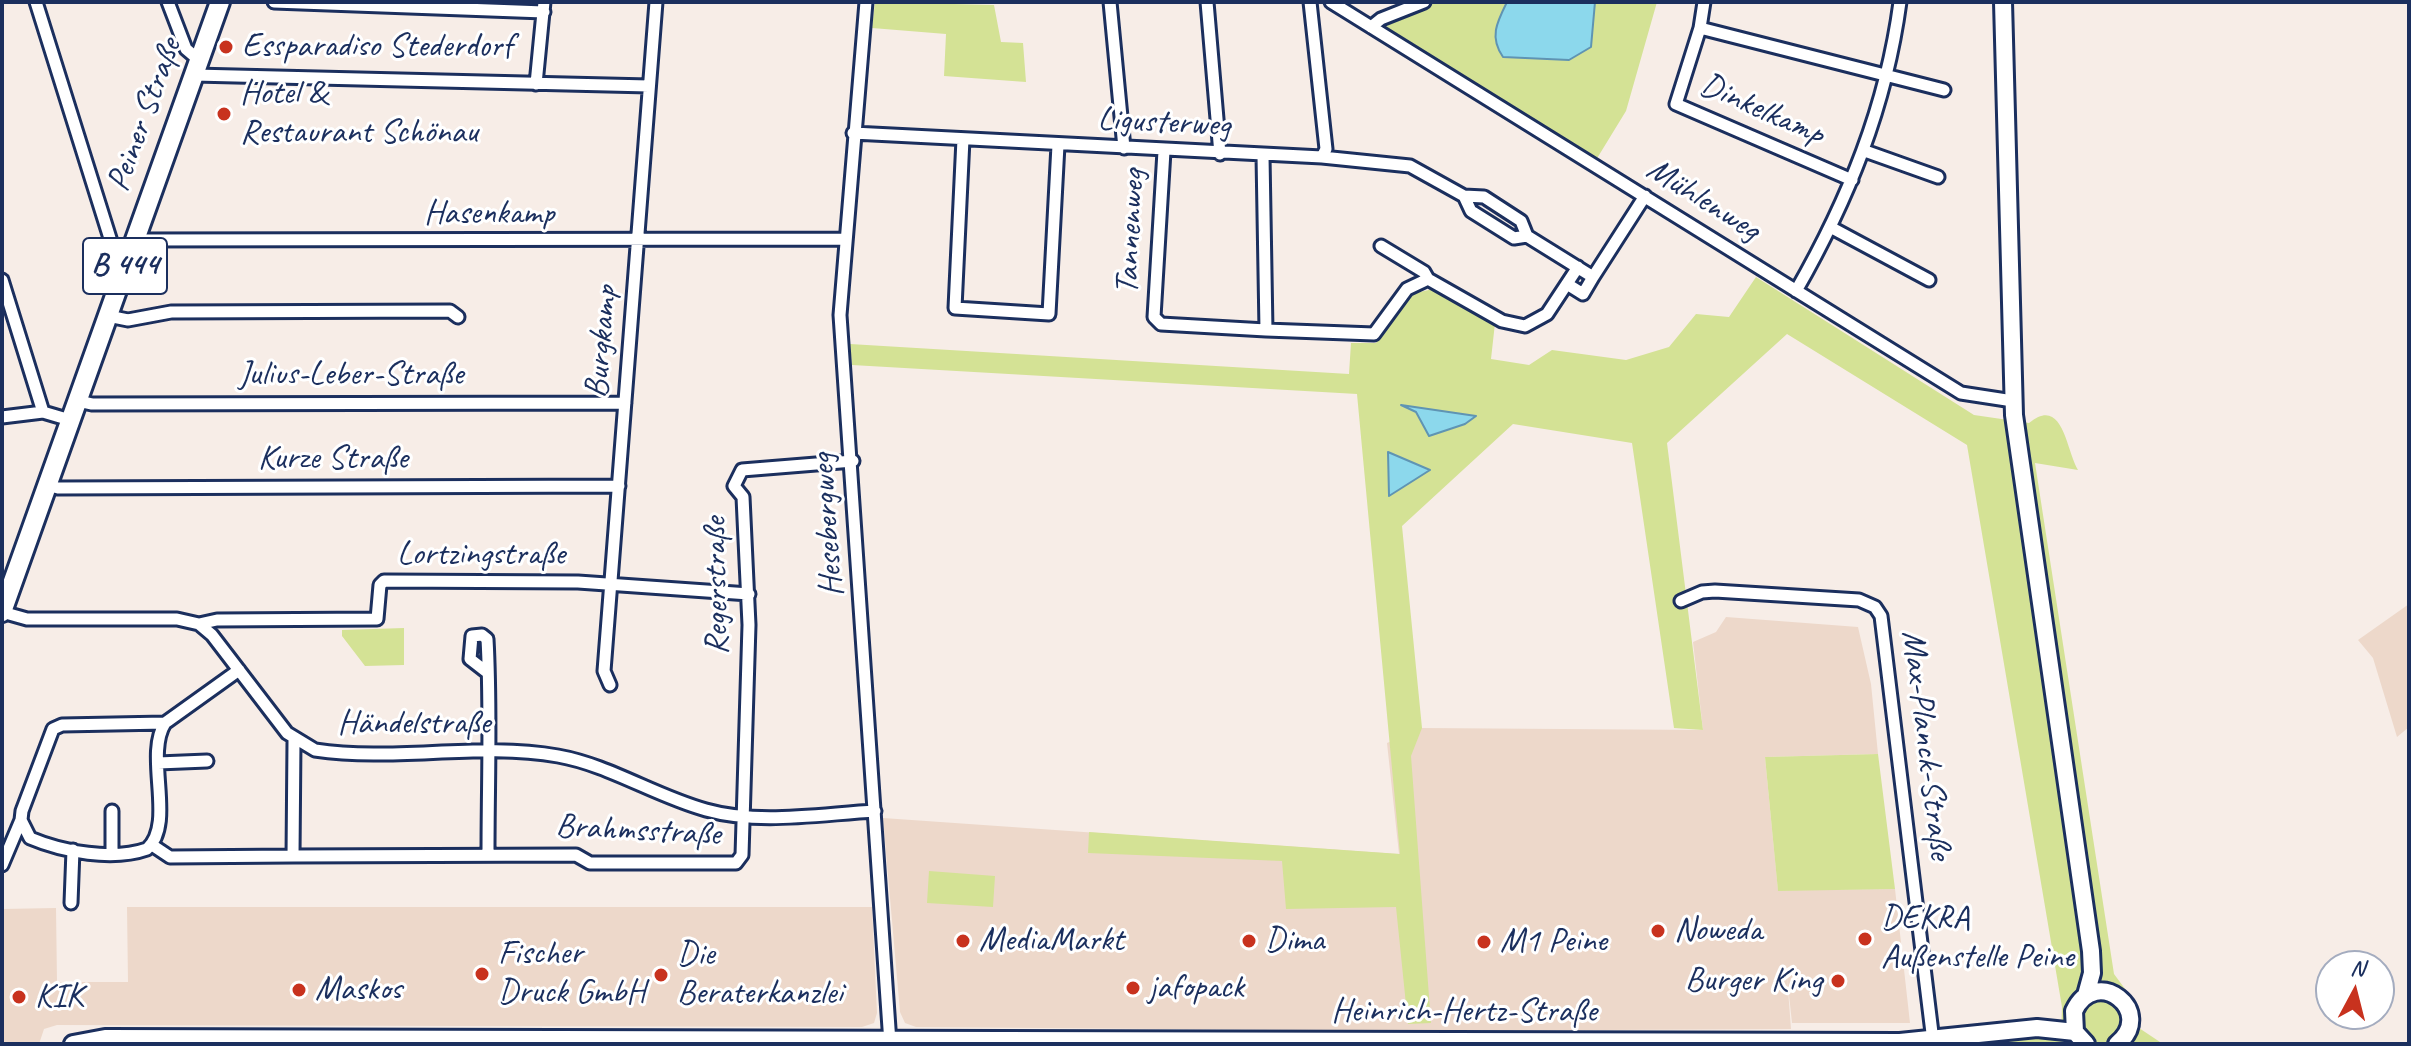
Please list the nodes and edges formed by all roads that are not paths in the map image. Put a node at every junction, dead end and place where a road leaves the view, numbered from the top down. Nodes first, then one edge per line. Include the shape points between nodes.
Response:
1 (36, 2) edge
2 (168, 2) edge
3 (220, 2) edge
4 (274, 2) edge
5 (656, 2) edge
6 (866, 2) edge
7 (1110, 2) edge
8 (1207, 2) edge
9 (1310, 2) edge
10 (1331, 2) edge
11 (1424, 2) edge
12 (1704, 2) edge
13 (1900, 2) edge
14 (2003, 2) edge
15 (544, 7) edge
16 (1371, 27) junction
17 (1700, 28) junction
18 (196, 67) junction
19 (1887, 75) junction
20 (536, 84) junction
21 (649, 86) junction
22 (1944, 90) dead end
23 (853, 133) junction
24 (963, 139) junction
25 (1058, 145) junction
26 (1124, 148) junction
27 (1164, 151) junction
28 (1865, 151) junction
29 (1220, 154) junction
30 (1263, 156) junction
31 (1322, 157) junction
32 (1938, 177) dead end
33 (1852, 180) junction
34 (1464, 196) junction
35 (1645, 196) junction
36 (1832, 228) junction
37 (1527, 236) junction
38 (845, 239) junction
39 (134, 240) junction
40 (639, 241) junction
41 (1381, 246) dead end
42 (126, 264) junction
43 (1578, 267) junction
44 (1593, 277) junction
45 (1428, 279) junction
46 (2, 280) edge
47 (1929, 280) dead end
48 (1567, 284) junction
49 (1796, 291) junction
50 (108, 316) junction
51 (458, 317) dead end
52 (1266, 330) junction
53 (78, 401) junction
54 (2013, 401) junction
55 (625, 403) junction
56 (43, 412) junction
57 (2, 417) edge
58 (70, 420) junction
59 (853, 461) junction
60 (47, 485) junction
61 (619, 486) junction
62 (611, 585) junction
63 (749, 594) junction
64 (1681, 601) dead end
65 (2, 612) edge
66 (199, 624) junction
67 (239, 670) junction
68 (488, 673) dead end
69 (610, 685) dead end
70 (165, 723) junction
71 (294, 741) junction
72 (488, 752) junction
73 (207, 761) dead end
74 (158, 763) junction
75 (112, 811) dead end
76 (875, 811) junction
77 (744, 817) junction
78 (21, 820) junction
79 (152, 845) junction
80 (73, 850) junction
81 (112, 852) junction
82 (488, 853) junction
83 (293, 856) junction
84 (2, 865) edge
85 (71, 903) dead end
86 (2091, 951) junction
87 (2109, 992) junction
88 (2086, 995) junction
89 (2074, 1011) junction
90 (2037, 1028) junction
91 (2080, 1038) edge
92 (600, 1041) edge
93 (890, 1041) edge
94 (1933, 1041) junction
95 (1639, 1043) edge
96 (73, 1044) edge
97 (2117, 1044) edge

1 - 42 street via 114,251
2 - 18 street
3 - 18 main road, Peiner Straße / B 444
4 - 15 street
5 - 21 street, Burgkamp
6 - 23 street, Hesebergweg
7 - 26 street
8 - 29 street
9 - 31 street via 1326,149
10 - 16 street, Mühlenweg
11 - 16 street
12 - 17 street, Dinkelkamp
13 - 19 street
14 - 54 street
15 - 20 street
16 - 35 street, Mühlenweg
17 - 19 street, Dinkelkamp
17 - 33 street, Dinkelkamp via 1676,104
18 - 20 street
18 - 39 main road, Peiner Straße / B 444
19 - 22 street, Dinkelkamp
19 - 28 street
20 - 21 street
21 - 40 street, Burgkamp
23 - 24 street, Ligusterweg
23 - 38 street, Hesebergweg
24 - 25 street, Ligusterweg
24 - 25 street via 955,308 1049,314
25 - 26 street, Ligusterweg
26 - 27 street, Ligusterweg
27 - 29 street, Ligusterweg
27 - 52 street, Tannenweg via 1154,317 1161,324
28 - 32 street
28 - 33 street
29 - 30 street, Ligusterweg
30 - 31 street, Ligusterweg
30 - 52 street
31 - 34 street, Ligusterweg via 1410,166
33 - 36 street
34 - 37 street, Ligusterweg via 1484,197 1521,221
34 - 37 street, Ligusterweg via 1471,211 1514,238
35 - 44 street
35 - 49 street, Mühlenweg
36 - 47 street
36 - 49 street
37 - 43 street, Ligusterweg
38 - 40 street, Hasenkamp
38 - 59 street, Hesebergweg via 840,315
39 - 40 street, Hasenkamp
39 - 42 main road, Peiner Straße / B 444
40 - 55 street, Burgkamp
41 - 45 street
42 - 50 main road, Peiner Straße / B 444
43 - 44 street, Ligusterweg
43 - 48 street
44 - 48 street via 1583,294
45 - 48 street via 1519,326 1540,320
45 - 52 street, Tannenweg via 1407,289 1374,334
46 - 56 street
49 - 54 street, Mühlenweg via 1961,393
50 - 51 street via 128,320 171,312 450,311
50 - 53 main road, Peiner Straße / B 444
53 - 55 street, Julius-Leber-Straße
53 - 58 main road, Peiner Straße / B 444
54 - 86 street
55 - 61 street, Burgkamp
56 - 57 street
56 - 58 street
58 - 60 main road, Peiner Straße / B 444
59 - 63 street, Regerstraße via 742,470 734,486 743,497
59 - 76 street, Hesebergweg
60 - 61 street, Kurze Straße
60 - 65 main road, Peiner Straße / B 444
61 - 62 street, Burgkamp
62 - 63 street, Lortzingstraße
62 - 66 street, Lortzingstraße via 384,581 377,619
62 - 69 street, Burgkamp via 604,671
63 - 77 street, Regerstraße
64 - 94 street, Max-Planck-Straße via 1715,591 1859,600 1881,616
65 - 66 street via 27,619 177,619
66 - 67 street, Händelstraße
67 - 70 street
67 - 71 street, Händelstraße
68 - 72 street
70 - 74 street
70 - 78 street via 53,729
71 - 72 street, Händelstraße via 328,752
71 - 83 street
72 - 77 street, Händelstraße via 578,761 689,805
72 - 82 street
73 - 74 street
74 - 79 street via 158,832
75 - 81 street
76 - 77 street, Händelstraße
76 - 93 street, Hesebergweg
77 - 82 street, Brahmsstraße via 742,855 731,865 590,863 576,855
78 - 80 street via 30,838
78 - 84 street
79 - 81 street via 138,852
79 - 83 street, Brahmsstraße via 170,857
80 - 81 street
80 - 85 street
82 - 83 street, Brahmsstraße
86 - 87 street
86 - 88 street
87 - 88 street
87 - 97 street via 2123,1000 2130,1014 2129,1029
88 - 89 street
89 - 90 street, Heinrich-Hertz-Straße
89 - 91 street
90 - 91 street, Heinrich-Hertz-Straße
90 - 94 street, Heinrich-Hertz-Straße
92 - 93 street, Heinrich-Hertz-Straße
92 - 96 street, Heinrich-Hertz-Straße via 105,1038
93 - 95 street, Heinrich-Hertz-Straße
94 - 95 street, Heinrich-Hertz-Straße

